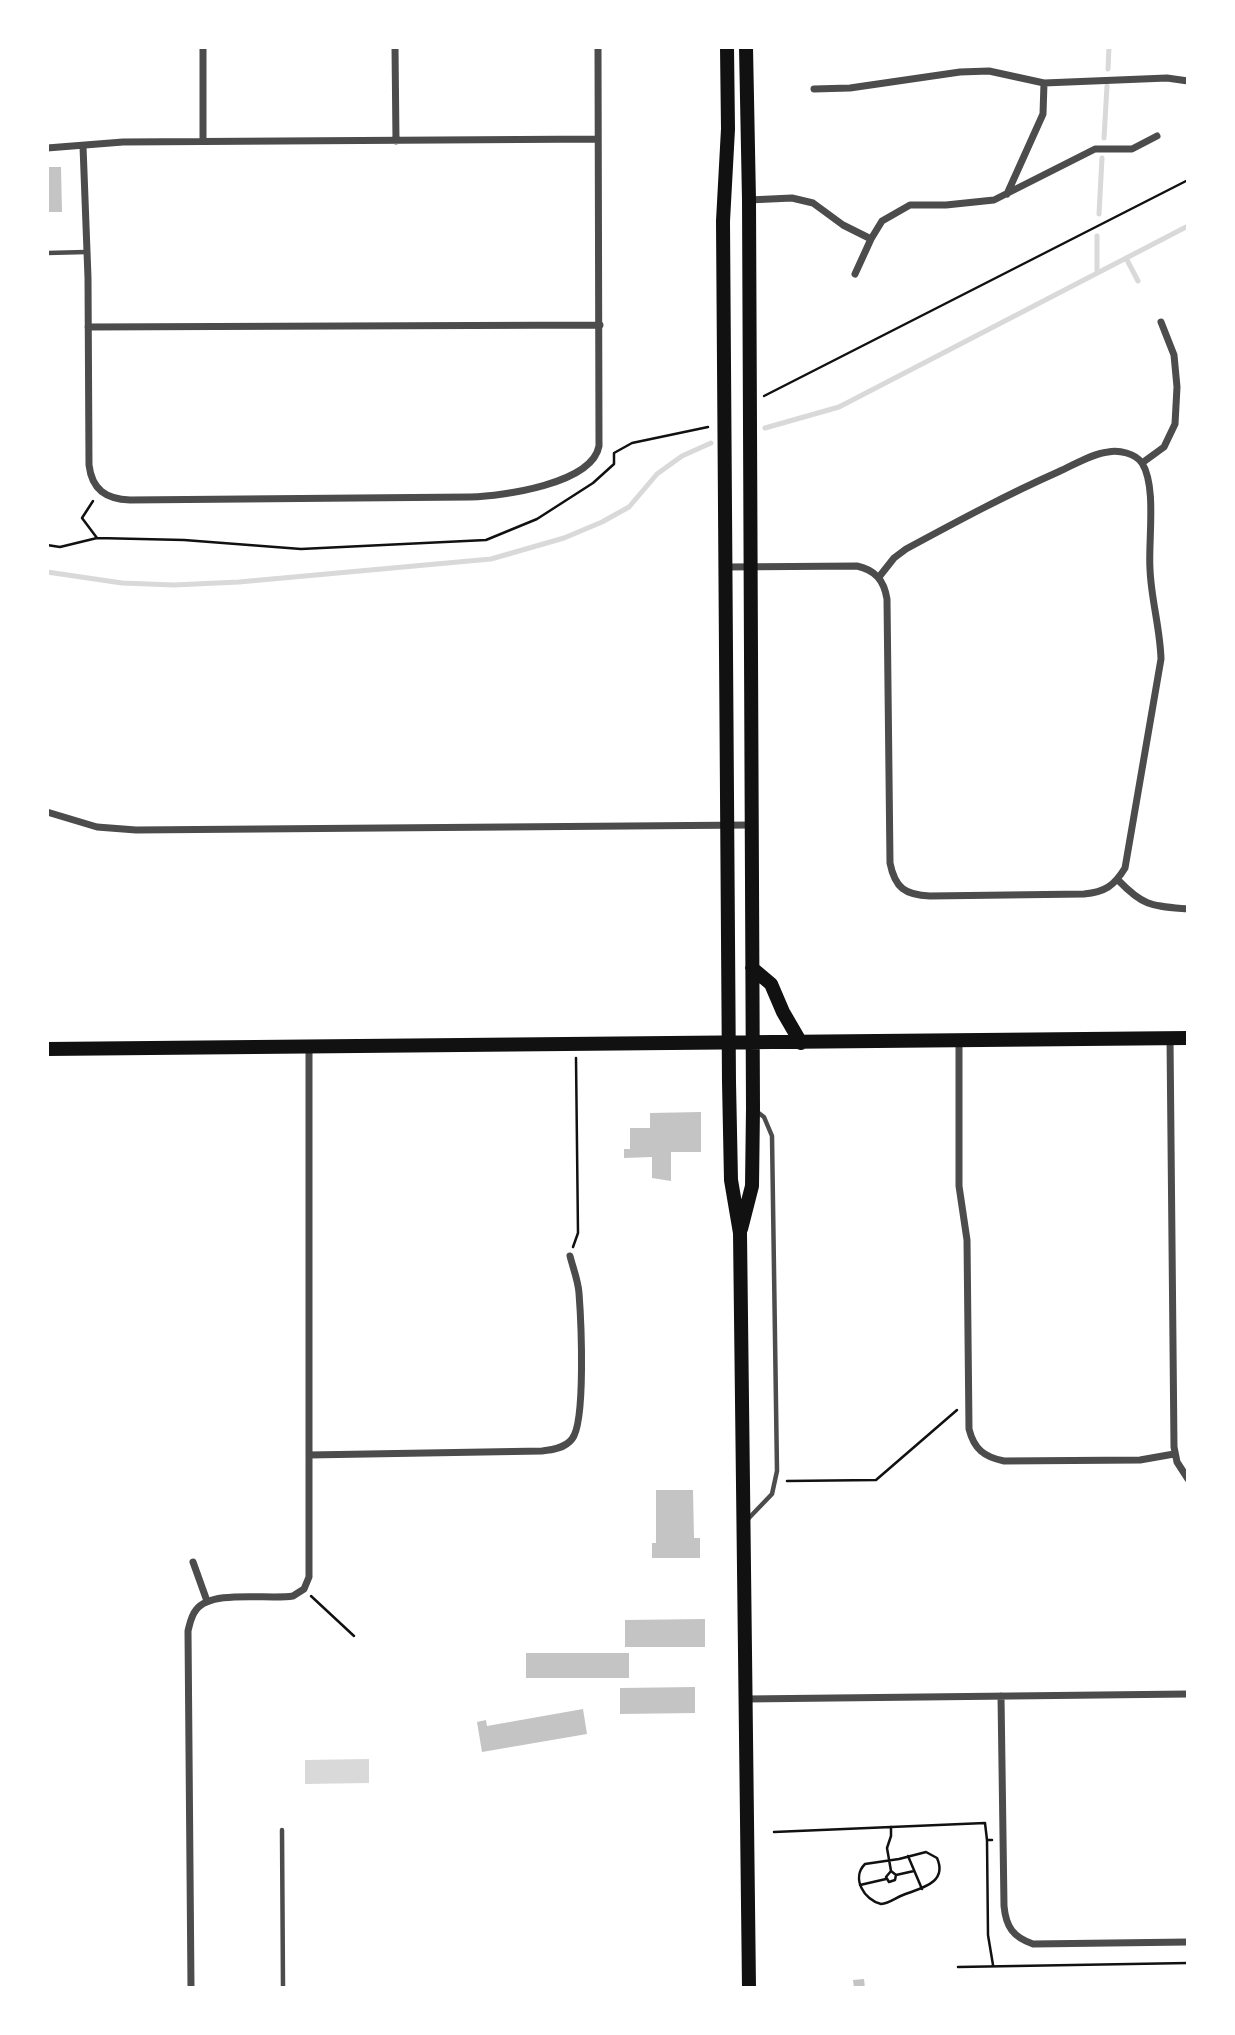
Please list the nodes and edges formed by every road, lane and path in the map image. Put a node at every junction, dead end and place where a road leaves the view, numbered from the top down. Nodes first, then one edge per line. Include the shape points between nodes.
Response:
1 (203, 47) edge
2 (395, 47) edge
3 (598, 47) edge
4 (727, 47) edge
5 (746, 47) edge
6 (1188, 81) edge
7 (1044, 83) junction
8 (814, 89) dead end
9 (1157, 136) dead end
10 (598, 139) junction
11 (203, 141) junction
12 (396, 141) junction
13 (83, 146) junction
14 (47, 148) edge
15 (1188, 180) edge
16 (1007, 194) junction
17 (749, 200) junction
18 (871, 239) junction
19 (86, 252) junction
20 (47, 253) edge
21 (855, 274) dead end
22 (1161, 322) dead end
23 (600, 325) junction
24 (88, 327) junction
25 (750, 407) junction
26 (1142, 463) junction
27 (99, 490) junction
28 (97, 538) dead end
29 (726, 567) junction
30 (751, 567) junction
31 (879, 577) junction
32 (47, 812) edge
33 (728, 824) junction
34 (751, 825) junction
35 (1118, 880) junction
36 (1188, 909) edge
37 (752, 968) junction
38 (1170, 1038) junction
39 (1188, 1038) edge
40 (959, 1041) junction
41 (730, 1043) junction
42 (753, 1043) junction
43 (801, 1043) junction
44 (576, 1044) junction
45 (309, 1047) junction
46 (47, 1049) edge
47 (753, 1108) junction
48 (740, 1233) junction
49 (570, 1256) joint
50 (969, 1403) junction
51 (1174, 1454) junction
52 (309, 1455) junction
53 (1188, 1479) edge
54 (776, 1482) junction
55 (743, 1524) junction
56 (193, 1562) dead end
57 (304, 1589) junction
58 (207, 1601) junction
59 (354, 1636) dead end
60 (1188, 1694) edge
61 (1001, 1696) junction
62 (745, 1699) junction
63 (891, 1827) junction
64 (282, 1830) dead end
65 (774, 1832) dead end
66 (987, 1840) junction
67 (995, 1840) dead end
68 (908, 1856) junction
69 (890, 1860) junction
70 (891, 1871) junction
71 (914, 1871) junction
72 (897, 1875) junction
73 (886, 1879) junction
74 (860, 1885) junction
75 (922, 1889) junction
76 (1188, 1942) edge
77 (1188, 1963) edge
78 (993, 1965) junction
79 (958, 1967) dead end
80 (191, 1988) edge
81 (283, 1988) edge
82 (749, 1988) edge

1 - 11 street
2 - 12 street
3 - 10 street
4 - 29 main road via 723,221
5 - 17 main road
6 - 7 street via 1139,78
7 - 8 street via 989,71
7 - 16 street via 1043,114
9 - 16 street via 1132,149 1095,149
10 - 12 street
10 - 23 street
11 - 12 street
11 - 13 street
13 - 14 street
13 - 19 street
15 - 25 path via 764,396 763,406
16 - 18 street via 995,200 910,205 882,221
17 - 18 street via 792,198 813,203
17 - 25 main road
18 - 21 street
19 - 20 lane
19 - 24 street
22 - 26 street via 1174,355 1175,424 1164,447
23 - 24 street
23 - 27 street via 598,452 588,466 569,476 488,496 130,500 111,498
24 - 27 street via 89,465
25 - 30 main road
26 - 31 street via 1130,454 1100,454 1008,494 906,549
26 - 35 street via 1149,497 1150,570 1161,659 1125,868
27 - 28 path via 82,518
29 - 30 street
29 - 33 main road
30 - 31 street via 857,566
30 - 34 main road
31 - 35 street via 887,598 890,863 895,881 911,894 930,896 1084,894 1106,890
32 - 33 street via 97,827 136,830
33 - 34 street
33 - 41 main road
34 - 37 main road
35 - 36 street via 1142,902
37 - 42 main road
37 - 43 main road via 771,984
38 - 39 main road
38 - 40 main road
38 - 51 street
40 - 43 main road
40 - 50 street
41 - 42 main road
41 - 44 main road
41 - 48 main road via 731,1180
42 - 43 main road
42 - 47 main road
44 - 45 main road
44 - 49 path via 578,1233
45 - 46 main road
45 - 52 street
47 - 48 main road via 752,1186
47 - 54 lane via 764,1117 772,1136
48 - 55 main road
49 - 52 street via 579,1293 580,1408 576,1431 567,1444 542,1451
50 - 51 street via 971,1437 980,1451 995,1460 1140,1460
50 - 54 path via 876,1480
51 - 53 street
52 - 57 street via 310,1567
54 - 55 lane via 767,1501
55 - 62 main road
56 - 58 street
57 - 58 street via 293,1596
57 - 59 path
58 - 80 street via 195,1610 188,1631
60 - 61 street
61 - 62 street
61 - 76 street via 1004,1906 1011,1931 1033,1944
62 - 82 main road
63 - 65 path
63 - 66 path via 985,1823
63 - 69 path
64 - 81 lane
66 - 67 path
66 - 78 path via 988,1935
68 - 69 path
68 - 71 path
68 - 75 path via 926,1852 940,1864 939,1876
69 - 70 path
69 - 74 path via 865,1864 859,1871
70 - 72 path
70 - 73 path
71 - 72 path
71 - 75 path
72 - 73 path via 892,1882
73 - 74 path
74 - 75 path via 870,1900 881,1904
77 - 78 path
78 - 79 path

